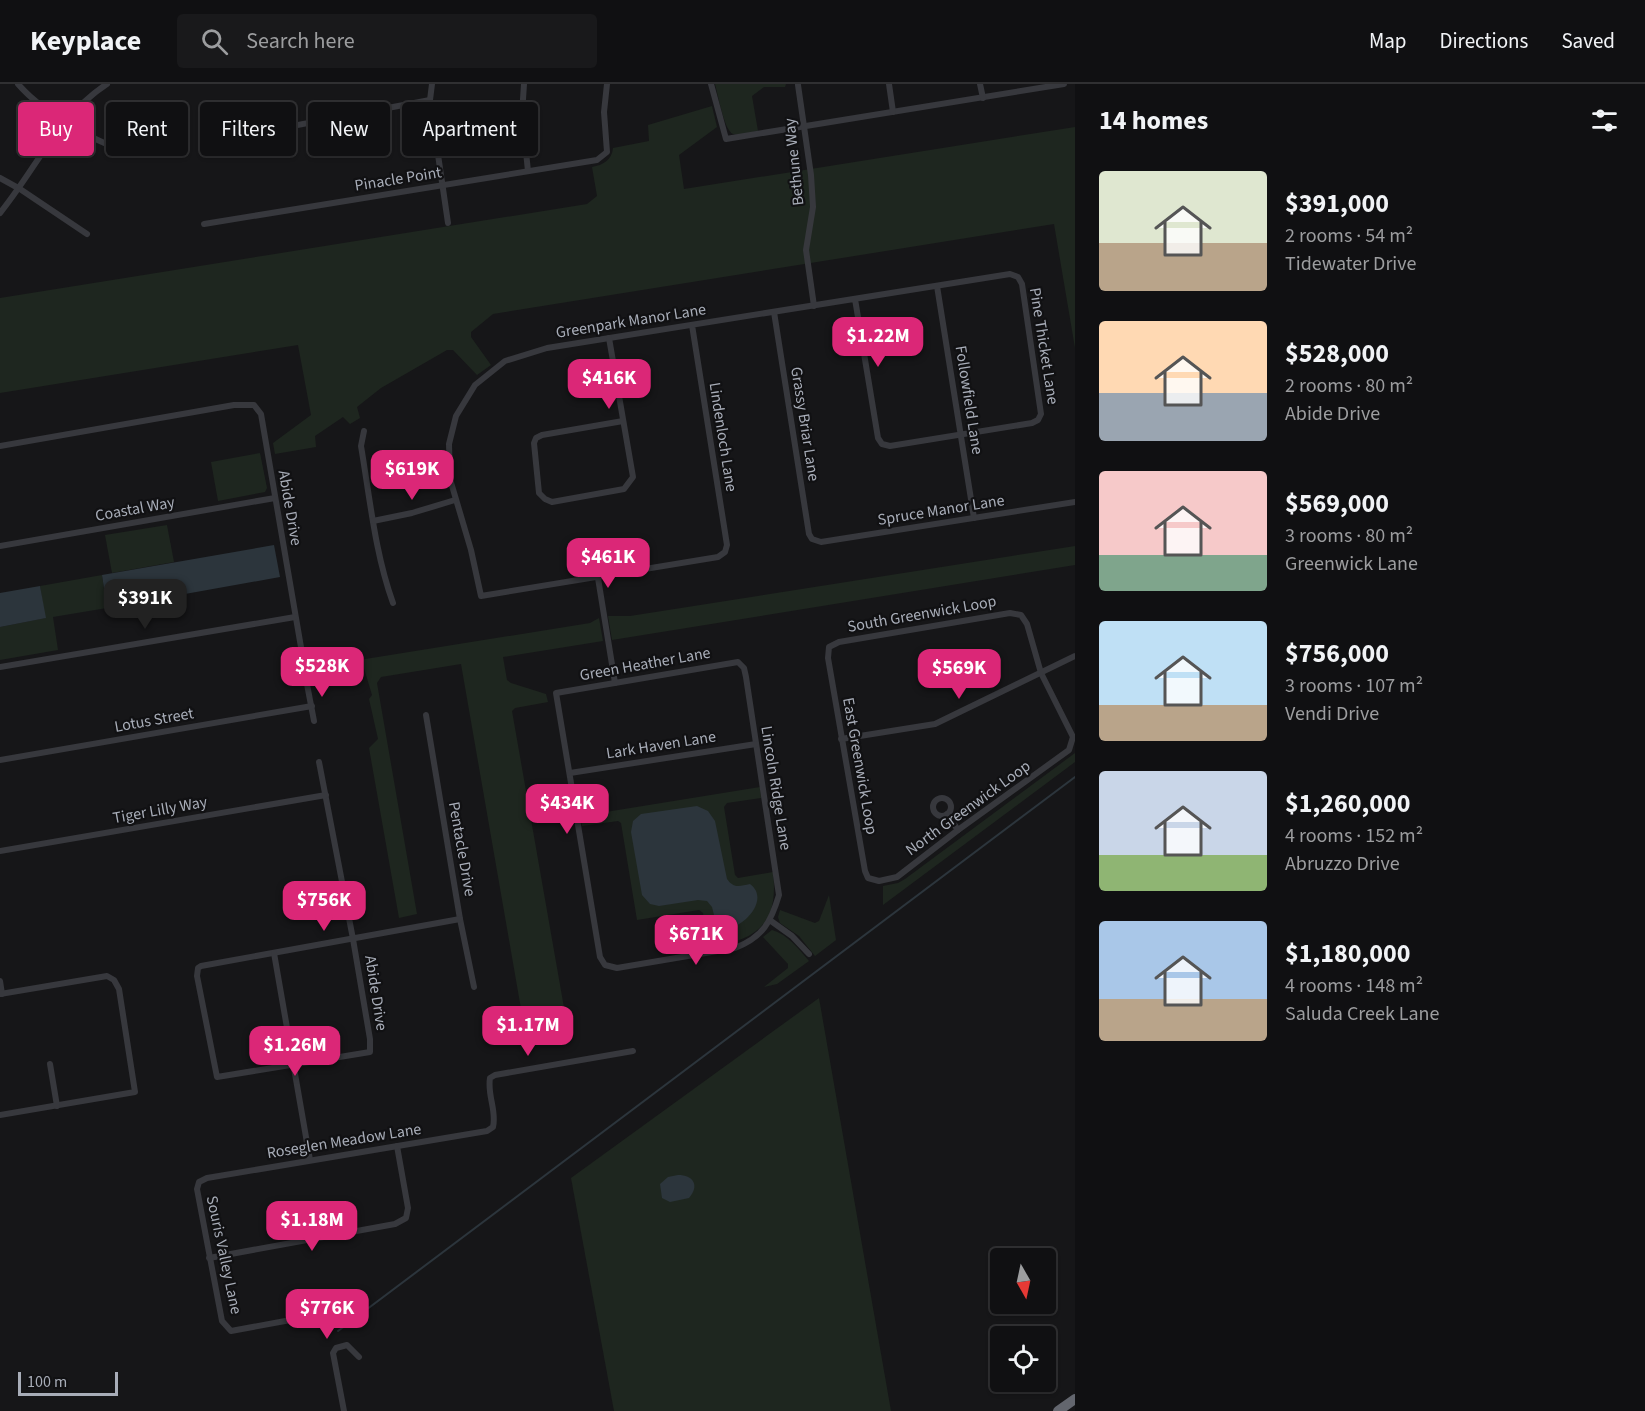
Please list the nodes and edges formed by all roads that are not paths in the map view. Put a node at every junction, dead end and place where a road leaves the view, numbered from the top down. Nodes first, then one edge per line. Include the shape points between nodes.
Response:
1 (18, 84) edge
2 (107, 84) edge
3 (432, 84) edge
4 (524, 84) edge
5 (607, 84) edge
6 (711, 84) edge
7 (889, 84) edge
8 (981, 84) edge
9 (1064, 84) edge
10 (798, 86) dead end
11 (982, 98) junction
12 (430, 100) junction
13 (37, 102) edge
14 (83, 102) edge
15 (893, 112) junction
16 (296, 125) edge
17 (805, 127) junction
18 (42, 156) edge
19 (528, 171) junction
20 (0, 178) edge
21 (442, 185) junction
22 (20, 189) junction
23 (0, 213) edge
24 (448, 223) dead end
25 (204, 224) dead end
26 (87, 234) dead end
27 (1018, 277) joint
28 (938, 286) junction
29 (855, 299) junction
30 (814, 306) junction
31 (774, 312) junction
32 (693, 325) junction
33 (609, 338) junction
34 (623, 421) junction
35 (364, 431) dead end
36 (961, 435) junction
37 (0, 446) edge
38 (275, 498) junction
39 (455, 500) junction
40 (1075, 502) edge
41 (974, 518) junction
42 (373, 521) junction
43 (812, 539) joint
44 (0, 546) edge
45 (598, 578) junction
46 (393, 603) dead end
47 (295, 616) junction
48 (829, 647) joint
49 (302, 653) dead end
50 (1075, 656) edge
51 (738, 662) joint
52 (0, 667) edge
53 (1041, 673) junction
54 (306, 679) dead end
55 (615, 683) junction
56 (312, 706) junction
57 (426, 715) dead end
58 (314, 721) dead end
59 (842, 739) junction
60 (756, 744) junction
61 (0, 760) edge
62 (320, 762) dead end
63 (570, 773) junction
64 (326, 795) junction
65 (947, 814) dead end
66 (958, 830) junction
67 (0, 851) edge
68 (879, 881) joint
69 (460, 919) junction
70 (771, 921) junction
71 (353, 939) junction
72 (274, 953) junction
73 (809, 954) dead end
74 (0, 981) edge
75 (474, 987) dead end
76 (1, 994) edge
77 (633, 1051) dead end
78 (50, 1064) dead end
79 (293, 1066) junction
80 (57, 1106) junction
81 (0, 1115) edge
82 (398, 1146) junction
83 (310, 1160) junction
84 (199, 1182) joint
85 (209, 1258) junction
86 (296, 1319) dead end
87 (359, 1357) dead end
88 (1075, 1399) edge
89 (344, 1411) edge
90 (1058, 1411) edge

1 - 13 street
2 - 14 street
3 - 12 street
4 - 19 street via 522,114
5 - 19 street, Pinacle Point via 607,152 597,160
6 - 17 street via 726,139
7 - 15 street
8 - 11 street
9 - 11 street
10 - 17 street, Bethune Way
11 - 15 street
12 - 16 street
12 - 21 street
15 - 17 street
17 - 30 street, Bethune Way via 813,207 806,250
18 - 22 street
19 - 21 street, Pinacle Point
20 - 22 street
21 - 24 street
21 - 25 street, Pinacle Point
22 - 23 street
22 - 26 street
27 - 28 street, Greenpark Manor Lane via 1010,274
27 - 36 street, Pine Thicket Lane via 1041,414 1032,423
28 - 29 street, Greenpark Manor Lane
28 - 36 street, Followfield Lane
29 - 30 street, Greenpark Manor Lane
29 - 36 street via 882,444
30 - 31 street, Greenpark Manor Lane
31 - 32 street, Greenpark Manor Lane
31 - 43 street, Grassy Briar Lane
32 - 33 street, Greenpark Manor Lane
32 - 45 street, Lindenloch Lane via 725,552 718,557
33 - 34 street
33 - 39 street, Greenpark Manor Lane via 547,348 505,361 475,385 456,417 448,444
34 - 34 street via 633,477 624,489 552,502 544,499 539,493 536,438
35 - 42 street via 361,446
36 - 41 street, Followfield Lane
37 - 38 street, Abide Drive via 234,405 254,405 261,414
38 - 44 street, Coastal Way
38 - 47 street, Abide Drive
39 - 42 street
39 - 45 street, Greenpark Manor Lane via 481,596
40 - 41 street, Spruce Manor Lane
41 - 43 street, Spruce Manor Lane via 821,542
42 - 46 street
45 - 55 street
47 - 49 street, Abide Drive
47 - 52 street
48 - 53 street, South Greenwick Loop via 839,642 1010,613 1021,615 1027,624
48 - 59 street, East Greenwick Loop
50 - 53 street
51 - 55 street, Green Heather Lane
51 - 60 street, Lincoln Ridge Lane via 746,677
53 - 59 street via 935,724
53 - 66 street, North Greenwick Loop via 1073,737 1069,750
54 - 56 street
55 - 63 street, Green Heather Lane via 556,693
56 - 58 street
56 - 61 street, Lotus Street
57 - 69 street, Pentacle Drive
59 - 68 street, East Greenwick Loop via 865,871 868,878
60 - 63 street, Lark Haven Lane
60 - 70 street, Lincoln Ridge Lane via 779,895
62 - 64 street, Abide Drive
63 - 70 street via 600,957 605,965 617,968 735,948 748,943
64 - 67 street, Tiger Lilly Way
64 - 71 street, Abide Drive
65 - 66 street
66 - 68 street, North Greenwick Loop via 897,877
69 - 71 street
69 - 75 street, Pentacle Drive
70 - 73 street
71 - 72 street
71 - 79 street, Abide Drive via 370,1052
72 - 79 street
72 - 79 street via 201,966 197,976 217,1077
74 - 76 street
76 - 80 street via 107,976 119,988 135,1092
77 - 82 street, Roseglen Meadow Lane via 495,1075 489,1085 493,1127
78 - 80 street
79 - 83 street
80 - 81 street
82 - 83 street, Roseglen Meadow Lane
82 - 85 street via 408,1208 406,1218 395,1224
83 - 84 street, Roseglen Meadow Lane
84 - 85 street, Souris Valley Lane via 196,1189
85 - 86 street, Souris Valley Lane via 222,1322 231,1331
87 - 89 street via 347,1345 336,1348 333,1359
88 - 90 highway

